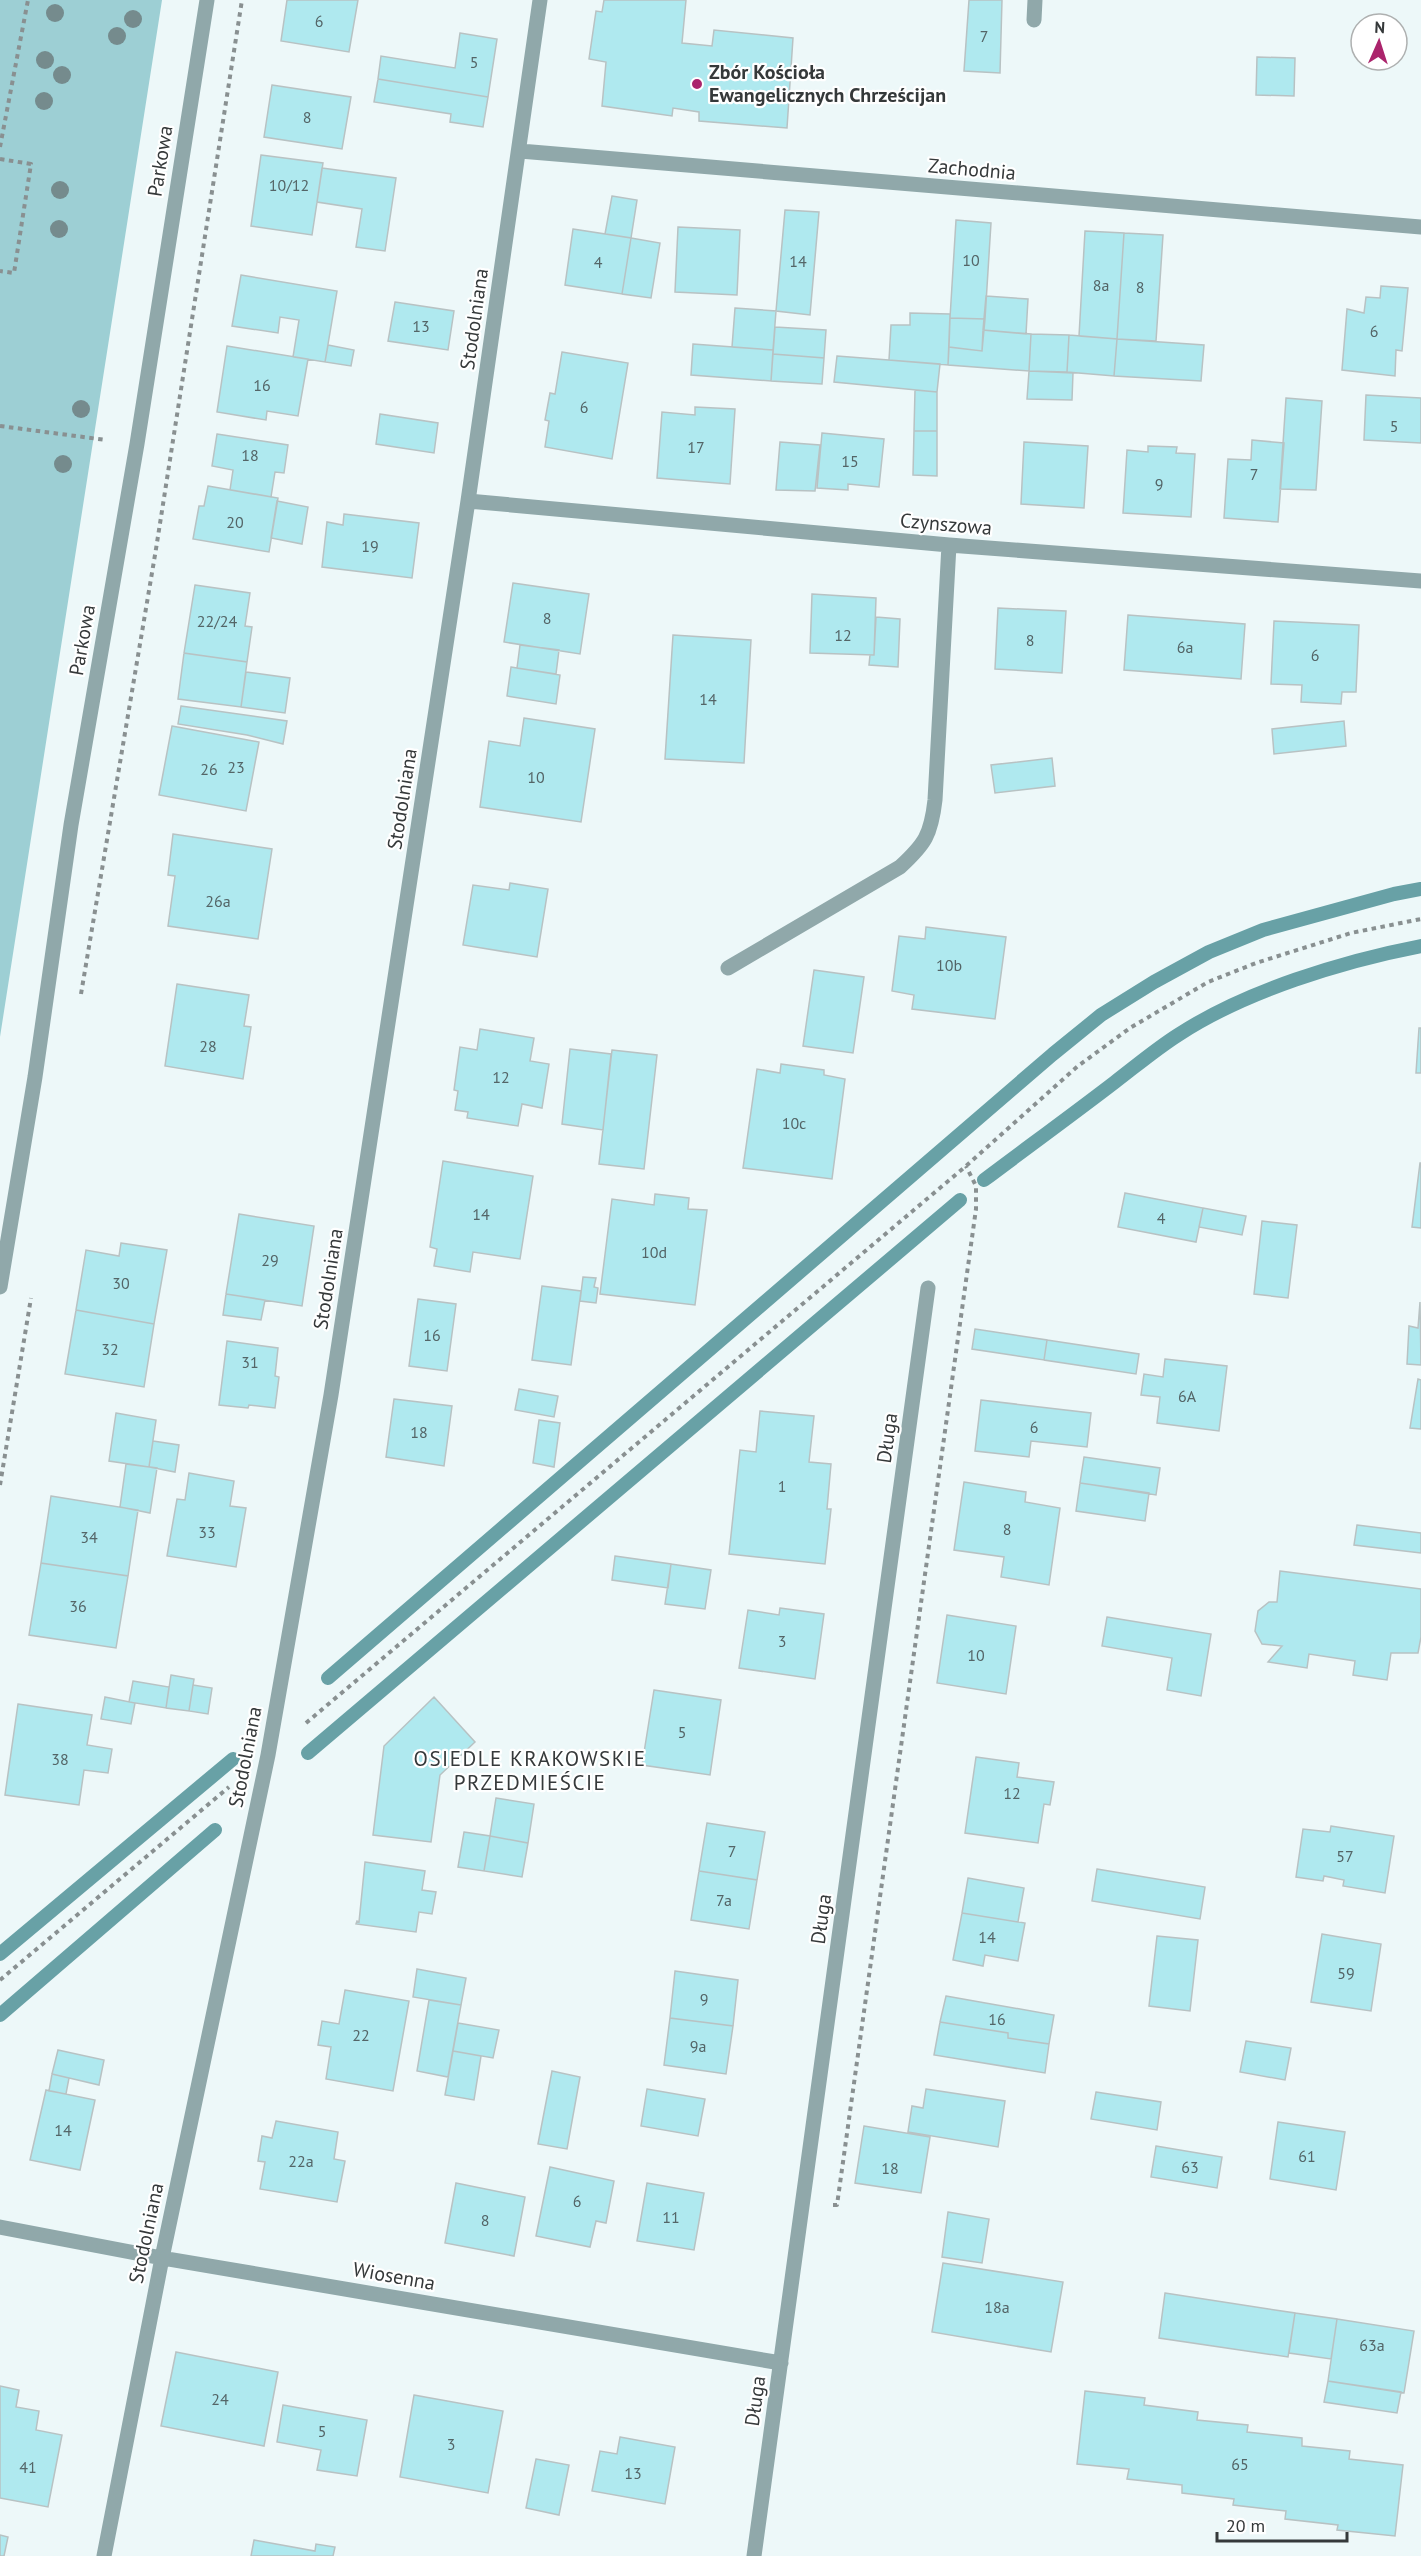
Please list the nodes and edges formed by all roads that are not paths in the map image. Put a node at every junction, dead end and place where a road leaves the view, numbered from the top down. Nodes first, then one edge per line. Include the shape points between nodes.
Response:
1 (207, 0) edge
2 (540, 0) edge
3 (1035, 0) edge
4 (1034, 20) dead end
5 (520, 152) junction
6 (1421, 227) edge
7 (468, 501) junction
8 (949, 545) junction
9 (1421, 581) edge
10 (728, 968) dead end
11 (0, 1287) edge
12 (928, 1288) dead end
13 (0, 2227) edge
14 (162, 2258) junction
15 (781, 2363) junction
16 (104, 2556) edge
17 (754, 2556) edge

1 - 11 street, Parkowa via 137,444 71,825
2 - 5 street, Stodolniana
3 - 4 street
5 - 6 street, Zachodnia
5 - 7 street, Stodolniana
7 - 8 street, Czynszowa
7 - 14 street, Stodolniana via 325,1429 268,1755
8 - 9 street, Czynszowa
8 - 10 street via 935,800 929,835 900,867
12 - 15 street, Długa
13 - 14 street, Wiosenna
14 - 15 street, Wiosenna
14 - 16 street, Stodolniana
15 - 17 street, Długa

